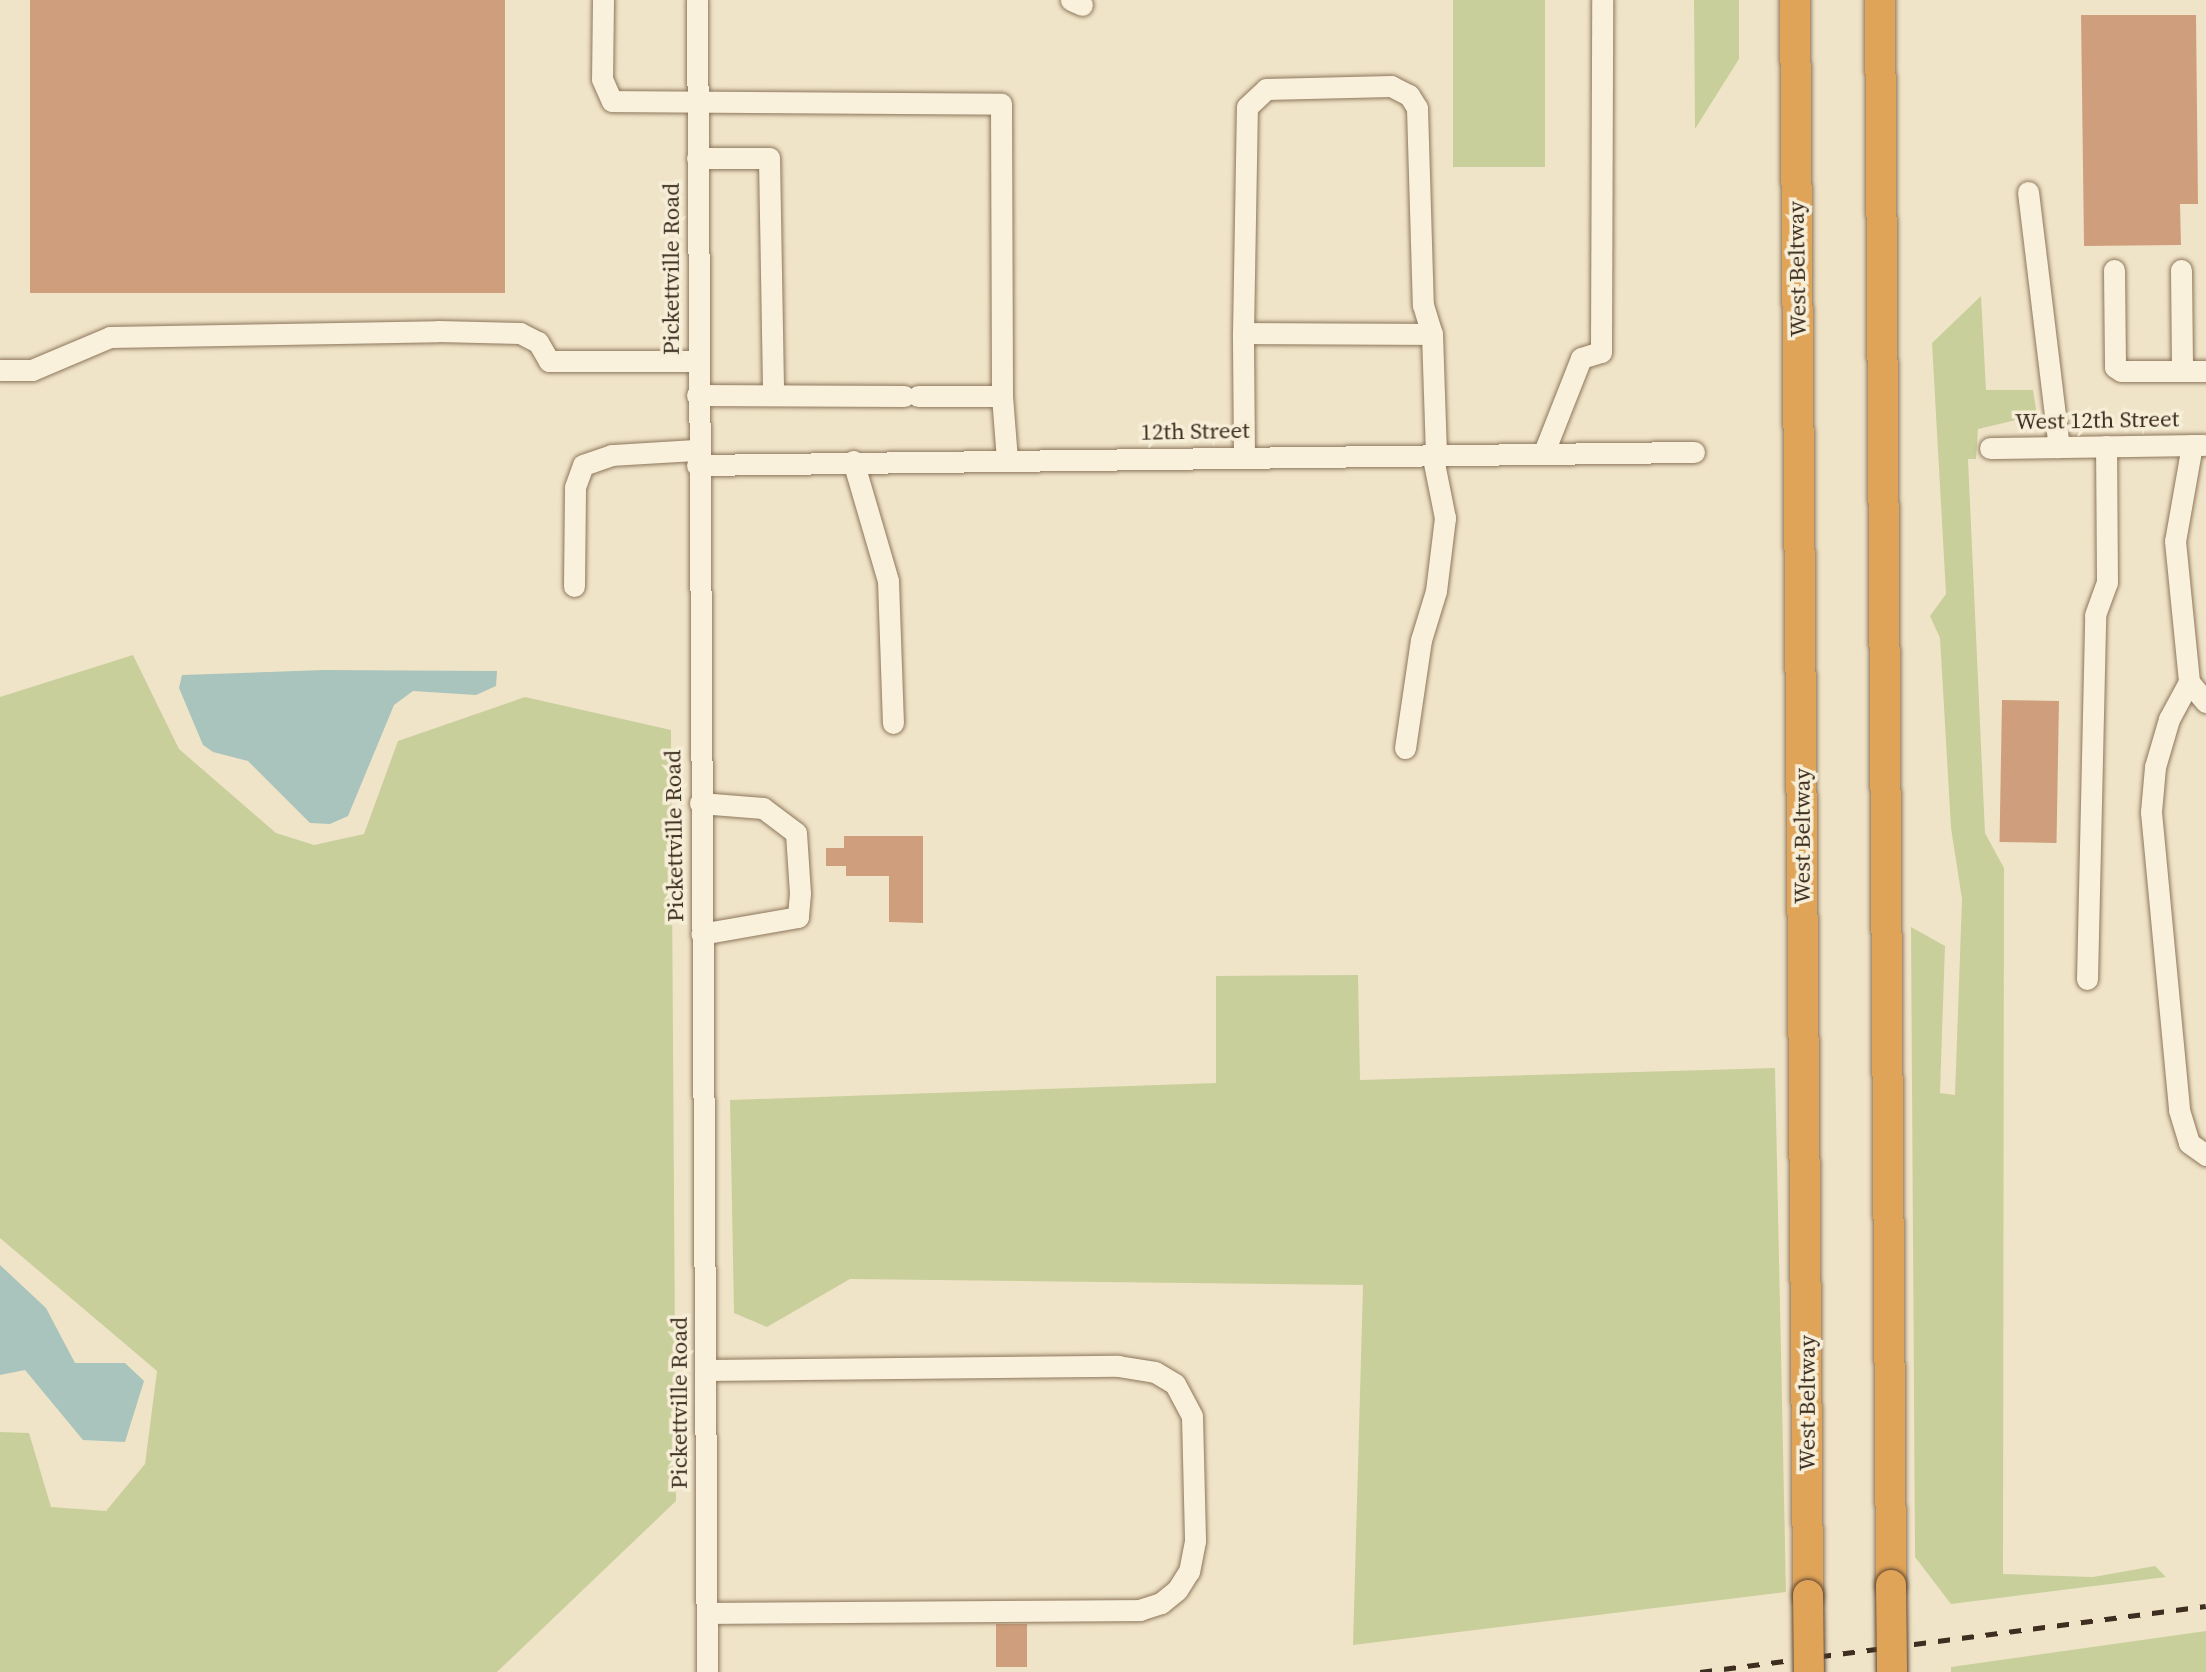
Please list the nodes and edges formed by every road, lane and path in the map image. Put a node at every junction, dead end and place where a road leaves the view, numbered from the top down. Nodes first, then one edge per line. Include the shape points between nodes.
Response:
1 (603, 0) edge
2 (696, 0) edge
3 (1602, 0) edge
4 (1795, 0) edge
5 (1880, 0) edge
6 (697, 104) junction
7 (697, 158) junction
8 (2028, 192) dead end
9 (2114, 270) dead end
10 (2181, 270) dead end
11 (1243, 333) junction
12 (1433, 334) junction
13 (697, 361) junction
14 (0, 370) edge
15 (2182, 371) junction
16 (2206, 371) edge
17 (697, 395) junction
18 (773, 396) junction
19 (1002, 396) junction
20 (2199, 445) edge
21 (2106, 446) junction
22 (2059, 447) junction
23 (1990, 448) dead end
24 (1544, 452) junction
25 (1694, 452) dead end
26 (1434, 453) junction
27 (697, 457) junction
28 (1244, 457) junction
29 (1007, 459) junction
30 (853, 461) junction
31 (574, 586) dead end
32 (2193, 670) edge
33 (2206, 702) edge
34 (892, 723) dead end
35 (1405, 748) dead end
36 (700, 803) junction
37 (701, 934) junction
38 (2087, 979) dead end
39 (2206, 1155) edge
40 (705, 1370) junction
41 (707, 1613) junction
42 (707, 1672) edge
43 (1809, 1672) edge
44 (1892, 1672) edge

1 - 6 street via 602,79 612,101
2 - 6 street, Pickettville Road
3 - 24 street via 1601,352 1581,358
4 - 43 highway, West Beltway, bridge
5 - 44 highway, bridge
6 - 7 street, Pickettville Road
6 - 19 street via 1001,104
7 - 13 street, Pickettville Road
7 - 18 street via 769,158
8 - 22 street
9 - 15 street via 2115,367
10 - 15 street
11 - 12 street
11 - 12 street via 1247,107 1266,89 1391,86 1409,95 1418,108 1423,305
11 - 28 street
12 - 26 street
13 - 14 street via 549,361 538,342 520,333 424,331 110,337 32,370
13 - 17 street, Pickettville Road
15 - 16 street
17 - 18 street
17 - 27 street, Pickettville Road
18 - 19 street
19 - 29 street
20 - 21 street, West 12th Street
20 - 32 street via 2175,541
21 - 22 street, West 12th Street
21 - 38 street via 2107,582 2095,615
22 - 23 street, West 12th Street
24 - 25 street, 12th Street
24 - 26 street, 12th Street
26 - 28 street, 12th Street
26 - 35 street via 1446,518
27 - 30 street, 12th Street
27 - 31 street, 12th Street via 612,455 583,465 575,487
27 - 36 street, Pickettville Road
28 - 29 street, 12th Street
29 - 30 street, 12th Street
30 - 34 street via 888,581
32 - 33 street
32 - 39 street via 2169,719 2155,767 2151,812 2179,1110 2189,1143
36 - 37 street, Pickettville Road
36 - 37 street via 763,808 796,833 800,893 798,917
37 - 40 street, Pickettville Road
40 - 41 street, Pickettville Road
40 - 41 street via 1118,1366 1156,1373 1175,1384 1192,1416 1195,1541 1189,1571 1177,1590 1161,1603 1140,1610
41 - 42 street, Pickettville Road

